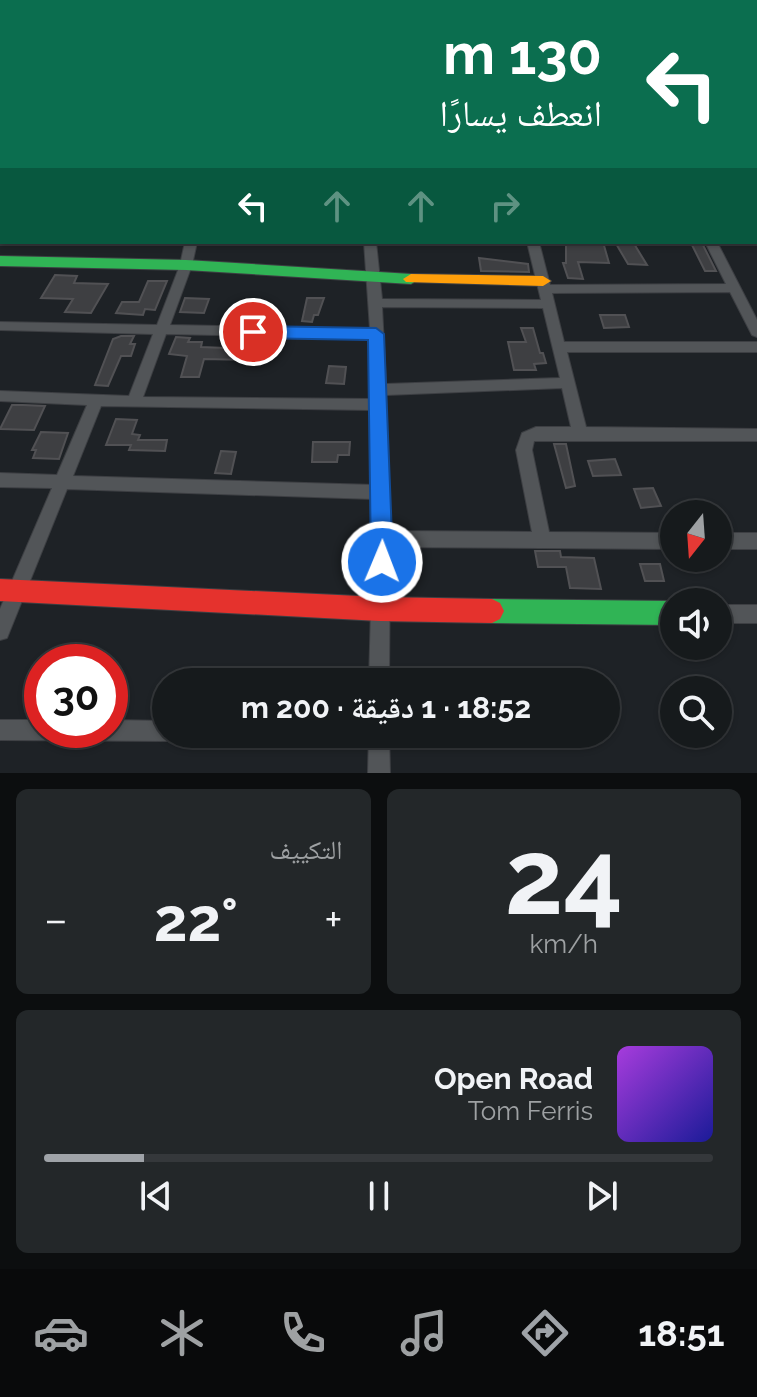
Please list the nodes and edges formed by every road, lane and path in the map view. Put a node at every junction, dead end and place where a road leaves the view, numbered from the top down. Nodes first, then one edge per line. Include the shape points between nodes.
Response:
1 (191, 244) edge
2 (368, 244) edge
3 (534, 244) edge
4 (712, 244) edge
5 (0, 261) edge
6 (186, 265) junction
7 (372, 278) junction
8 (544, 285) junction
9 (735, 288) junction
10 (376, 303) junction
11 (550, 304) junction
12 (0, 326) edge
13 (161, 331) junction
14 (757, 332) edge
15 (376, 334) junction
16 (559, 347) junction
17 (757, 347) edge
18 (567, 383) junction
19 (0, 396) edge
20 (379, 398) junction
21 (96, 401) junction
22 (134, 402) junction
23 (580, 433) junction
24 (757, 435) edge
25 (0, 480) edge
26 (63, 482) junction
27 (382, 492) junction
28 (383, 539) junction
29 (542, 540) junction
30 (660, 541) edge
31 (732, 541) edge
32 (757, 541) edge
33 (8, 590) edge
34 (380, 609) junction
35 (660, 613) edge
36 (732, 614) edge
37 (757, 614) edge
38 (0, 631) edge
39 (379, 668) edge
40 (0, 730) edge
41 (152, 731) edge
42 (379, 748) edge
43 (379, 773) edge

1 - 6 street
2 - 7 street
3 - 8 street
4 - 9 street
5 - 6 street
6 - 7 street
6 - 13 street
7 - 8 street
7 - 10 street
8 - 9 street
8 - 11 street
9 - 14 street
10 - 11 street
10 - 15 street
11 - 16 street
12 - 13 street
13 - 15 street
13 - 22 street
15 - 20 street
16 - 17 street
16 - 18 street
18 - 20 street
18 - 23 street
19 - 21 street
20 - 22 street
20 - 27 street
21 - 22 street
21 - 26 street
23 - 24 street
23 - 29 street via 527,437 524,450
25 - 26 street
26 - 27 street
26 - 33 street
27 - 28 street
28 - 29 street
28 - 34 street
29 - 30 street
31 - 32 street
33 - 34 street
33 - 38 street
34 - 35 street
34 - 39 street
36 - 37 street
40 - 41 street
42 - 43 street

